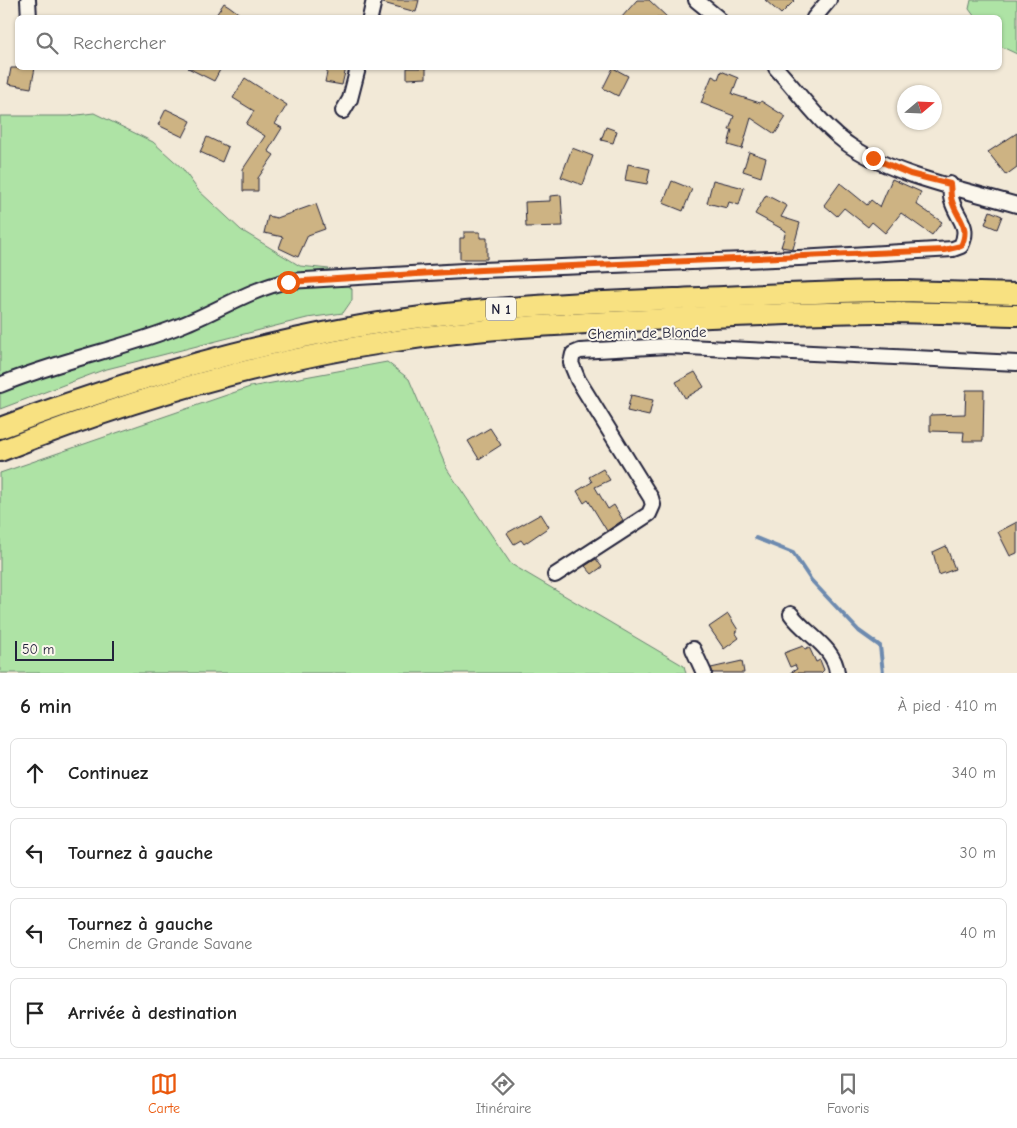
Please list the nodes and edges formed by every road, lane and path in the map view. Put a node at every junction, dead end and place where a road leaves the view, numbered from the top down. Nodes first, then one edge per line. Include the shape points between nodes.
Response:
1 (28, 0) edge
2 (374, 0) edge
3 (696, 0) edge
4 (829, 0) edge
5 (29, 15) edge
6 (371, 15) edge
7 (714, 15) edge
8 (816, 15) edge
9 (357, 70) edge
10 (778, 70) edge
11 (343, 111) dead end
12 (950, 184) junction
13 (1017, 204) edge
14 (1017, 294) edge
15 (1017, 315) edge
16 (1017, 363) edge
17 (0, 385) edge
18 (0, 428) edge
19 (0, 451) edge
20 (555, 575) dead end
21 (791, 614) dead end
22 (694, 649) dead end
23 (704, 673) edge
24 (837, 673) edge

1 - 5 street
2 - 6 street
3 - 7 street
4 - 8 street
9 - 11 street via 350,99
10 - 12 street via 834,132 851,146 910,174
12 - 13 street
12 - 17 street via 951,200 963,222 966,236 961,246 953,249 288,282 257,290 182,326 38,369
14 - 18 highway, N 1 via 901,291 763,295 586,302 442,314 335,331 170,370 102,390
15 - 19 highway, N 1 via 877,312 676,318 511,326 393,341 182,387 99,413
16 - 20 street, Chemin de Blonde via 667,346 580,350 573,354 571,362 578,380 651,498 652,505 649,514
21 - 24 street via 825,647
22 - 23 street

